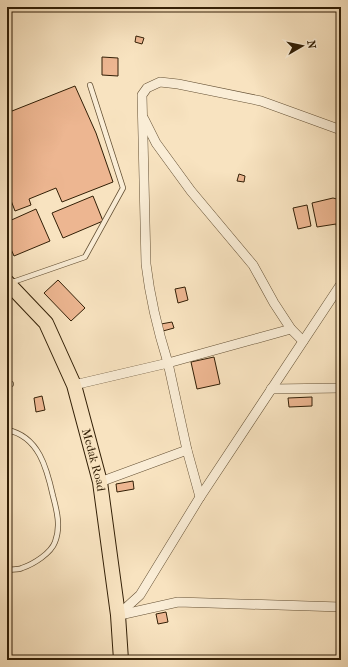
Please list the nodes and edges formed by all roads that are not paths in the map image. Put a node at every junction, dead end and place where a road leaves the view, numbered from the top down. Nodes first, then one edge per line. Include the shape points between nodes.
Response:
1 (90, 85) dead end
2 (142, 116) junction
3 (341, 130) edge
4 (8, 283) edge
5 (341, 284) edge
6 (291, 329) junction
7 (303, 341) junction
8 (168, 363) junction
9 (74, 385) junction
10 (341, 388) edge
11 (271, 389) junction
12 (7, 430) edge
13 (187, 450) junction
14 (100, 482) junction
15 (200, 497) junction
16 (7, 570) edge
17 (341, 607) edge
18 (118, 616) junction
19 (121, 660) edge

1 - 4 lane via 123,188 85,257
2 - 3 street via 142,95 147,88 160,82 262,101
2 - 6 street via 156,143 253,266
2 - 8 street via 148,286 158,333
4 - 9 main road, Medak Road via 46,323
5 - 7 street
6 - 7 street
6 - 8 street
7 - 11 street
8 - 9 street
8 - 13 street
9 - 14 main road, Medak Road
10 - 11 street
11 - 15 street
12 - 16 lane via 21,434 31,443 47,469 57,510 58,530 49,551 22,569
13 - 14 street
13 - 15 street
14 - 18 main road, Medak Road
15 - 18 street via 140,595
17 - 18 street via 178,602
18 - 19 main road, Medak Road

